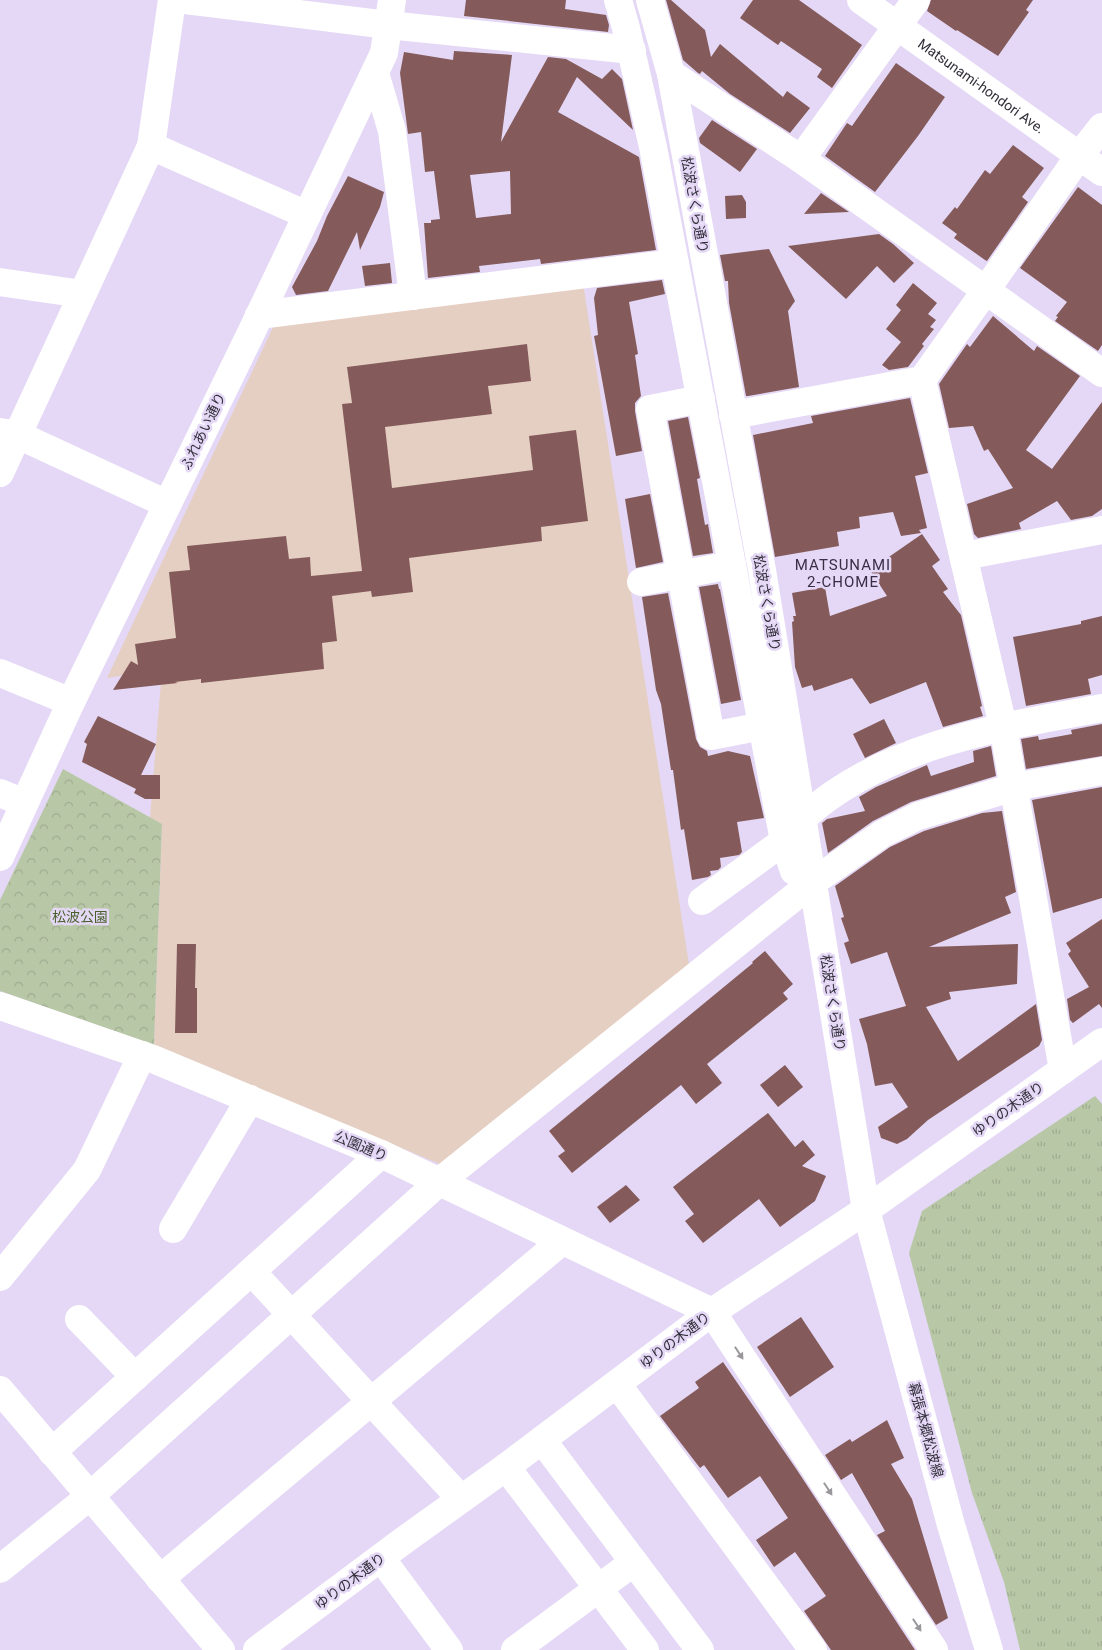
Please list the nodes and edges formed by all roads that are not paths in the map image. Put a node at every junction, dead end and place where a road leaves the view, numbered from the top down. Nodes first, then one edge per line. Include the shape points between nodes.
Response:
1 (172, 0) edge
2 (185, 0) edge
3 (618, 0) edge
4 (650, 0) edge
5 (861, 0) edge
6 (916, 0) edge
7 (390, 12) edge
8 (898, 26) junction
9 (632, 50) junction
10 (374, 72) junction
11 (670, 74) junction
12 (1102, 127) edge
13 (151, 146) junction
14 (1079, 156) junction
15 (801, 160) junction
16 (1102, 172) edge
17 (307, 215) junction
18 (675, 264) junction
19 (0, 282) edge
20 (986, 290) junction
21 (82, 294) junction
22 (412, 296) junction
23 (259, 315) junction
24 (1102, 373) edge
25 (922, 380) junction
26 (701, 399) junction
27 (733, 415) junction
28 (9, 433) edge
29 (0, 473) edge
30 (167, 504) junction
31 (1102, 530) edge
32 (964, 556) junction
33 (732, 565) junction
34 (681, 575) junction
35 (641, 582) dead end
36 (0, 673) edge
37 (71, 702) junction
38 (1102, 708) edge
39 (763, 726) junction
40 (1003, 726) junction
41 (1102, 771) edge
42 (1014, 787) junction
43 (12, 798) edge
44 (803, 818) junction
45 (784, 841) junction
46 (0, 857) edge
47 (813, 882) junction
48 (702, 901) dead end
49 (0, 1006) edge
50 (1102, 1042) edge
51 (142, 1055) junction
52 (1063, 1070) junction
53 (250, 1099) junction
54 (382, 1154) junction
55 (439, 1182) junction
56 (866, 1210) junction
57 (173, 1230) dead end
58 (562, 1241) junction
59 (252, 1272) junction
60 (0, 1277) edge
61 (712, 1312) junction
62 (292, 1315) junction
63 (79, 1319) dead end
64 (135, 1377) junction
65 (616, 1384) junction
66 (0, 1390) edge
67 (371, 1401) junction
68 (542, 1440) junction
69 (52, 1452) junction
70 (506, 1467) junction
71 (90, 1496) junction
72 (461, 1499) junction
73 (381, 1558) junction
74 (634, 1562) junction
75 (0, 1569) edge
76 (160, 1579) junction
77 (598, 1588) junction
78 (260, 1649) edge
79 (986, 1649) edge
80 (221, 1650) edge
81 (449, 1650) edge
82 (515, 1650) edge
83 (645, 1650) edge
84 (700, 1650) edge
85 (813, 1650) edge
86 (934, 1650) edge

1 - 13 street
2 - 7 street
3 - 9 street
4 - 11 street, 松波さくら通り
5 - 8 street, Matsunami-hondori Ave.
6 - 8 street
7 - 9 street
7 - 10 street, ふれあい通り via 384,53
8 - 14 street, Matsunami-hondori Ave.
8 - 15 street
9 - 18 street
10 - 17 street, ふれあい通り
10 - 22 street via 392,130
11 - 15 street
11 - 27 street, 松波さくら通り
12 - 14 street
13 - 17 street
13 - 21 street
14 - 16 street, Matsunami-hondori Ave.
14 - 20 street
15 - 20 street
17 - 23 street, ふれあい通り
18 - 22 street
18 - 26 street
19 - 21 street
20 - 24 street
20 - 25 street
21 - 28 street
22 - 23 street
23 - 30 street, ふれあい通り
25 - 27 street
25 - 32 street
26 - 33 street
26 - 34 street via 650,408
27 - 44 street, 松波さくら通り
28 - 29 street
28 - 30 street
30 - 37 street, ふれあい通り
31 - 32 street
32 - 40 street
33 - 34 street
33 - 39 street
34 - 35 street
34 - 39 street via 711,736
36 - 37 street
37 - 43 street, ふれあい通り
38 - 40 street
39 - 45 street
40 - 42 street
40 - 44 street via 906,756 873,771 820,802
41 - 42 street
42 - 47 street via 918,816 882,834
42 - 52 street
43 - 46 street, ふれあい通り
44 - 47 street, 松波さくら通り
45 - 47 street via 794,871
45 - 48 street
47 - 55 street
47 - 56 street, 松波さくら通り
49 - 51 street, 公園通り
50 - 52 street, ゆりの木通り
51 - 53 street, 公園通り
51 - 60 street via 87,1170
52 - 56 street, ゆりの木通り
53 - 54 street, 公園通り
53 - 57 street
54 - 55 street, 公園通り
54 - 59 street
55 - 58 street, 公園通り
55 - 62 street
56 - 61 street, ゆりの木通り
56 - 79 street, 幕張本郷松波線
58 - 61 street, 公園通り
58 - 67 street
59 - 62 street
59 - 64 street
61 - 65 street, ゆりの木通り
61 -> 86 street
62 - 67 street
62 - 71 street
63 - 64 street
64 - 69 street
65 - 68 street, ゆりの木通り
65 - 85 street
66 - 69 street
67 - 72 street
67 - 76 street
68 - 70 street, ゆりの木通り
68 - 74 street
69 - 71 street
70 - 72 street, ゆりの木通り
70 - 77 street
71 - 75 street
71 - 76 street
72 - 73 street, ゆりの木通り
73 - 78 street, ゆりの木通り
73 - 81 street
74 - 77 street
74 - 84 street
76 - 80 street
77 - 82 street
77 - 83 street

